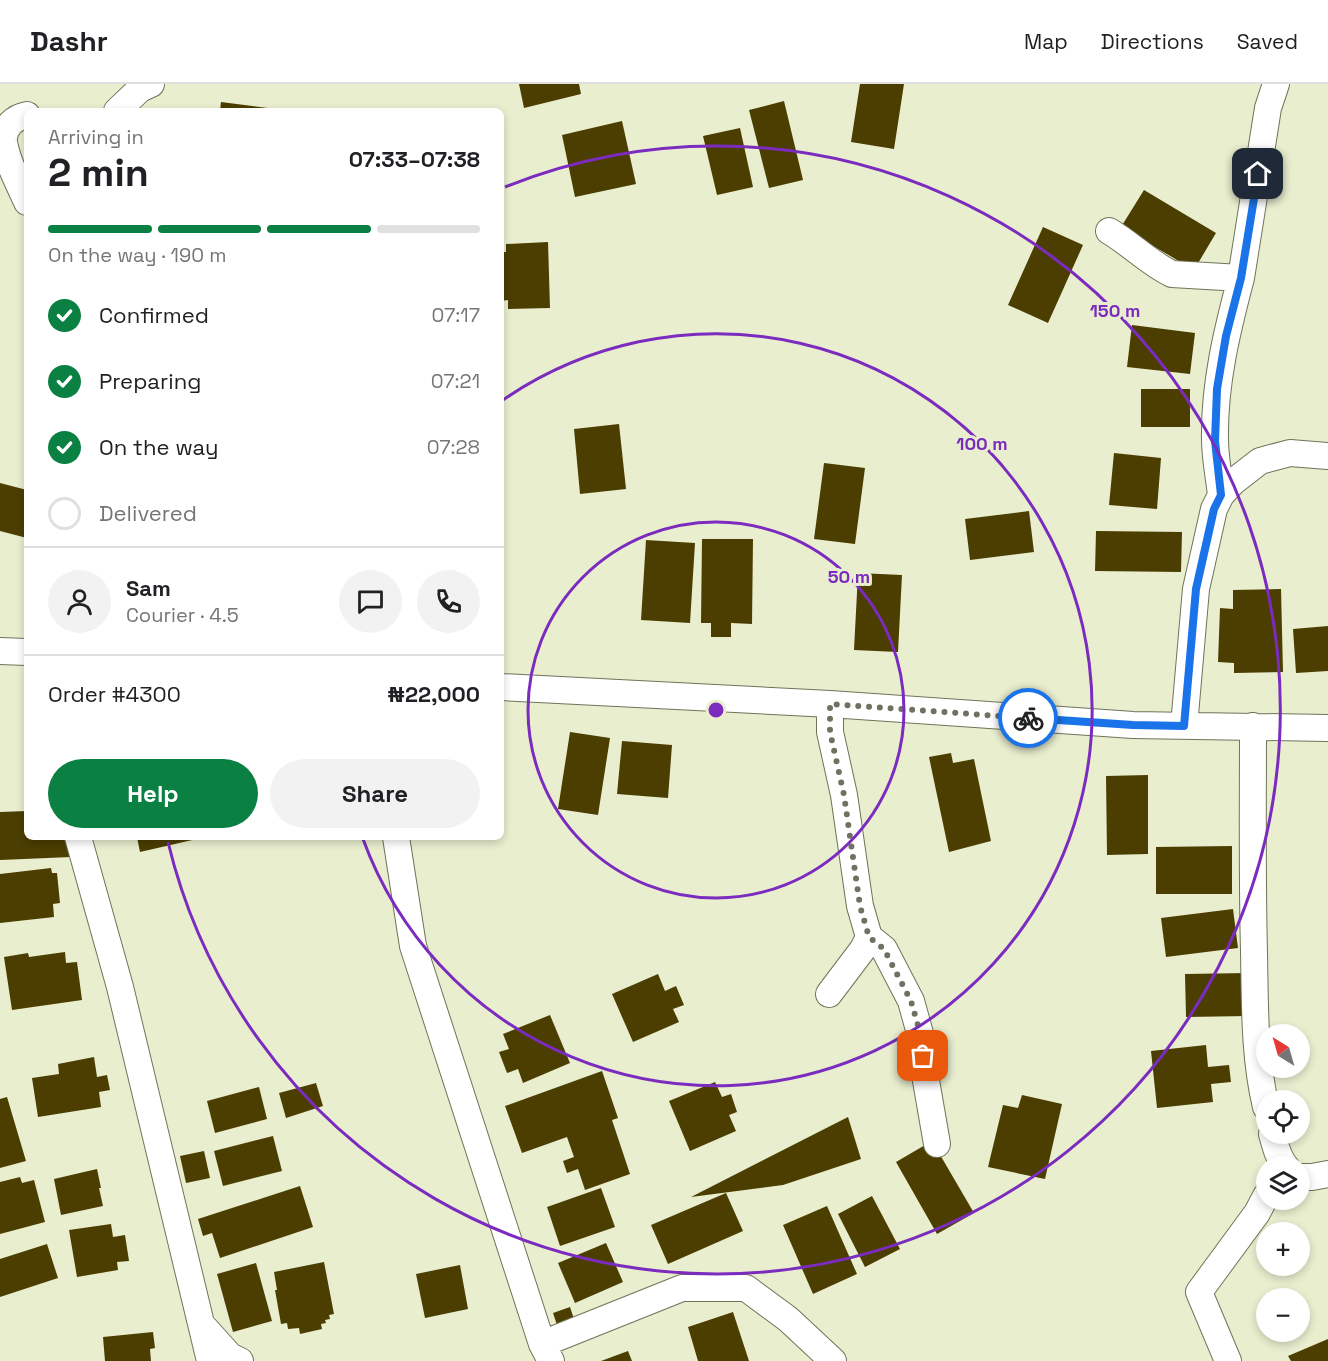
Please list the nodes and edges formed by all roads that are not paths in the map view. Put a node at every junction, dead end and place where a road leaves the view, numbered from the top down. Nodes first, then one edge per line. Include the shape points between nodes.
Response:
1 (151, 84) edge
2 (1276, 84) edge
3 (120, 108) edge
4 (12, 118) edge
5 (24, 195) edge
6 (1109, 231) dead end
7 (1241, 278) junction
8 (1328, 456) edge
9 (1221, 495) junction
10 (0, 651) edge
11 (24, 652) edge
12 (504, 687) edge
13 (830, 704) junction
14 (1184, 726) junction
15 (1253, 726) junction
16 (1328, 728) edge
17 (79, 840) edge
18 (396, 840) edge
19 (869, 937) junction
20 (829, 994) dead end
21 (1262, 1090) edge
22 (937, 1144) dead end
23 (1328, 1174) edge
24 (1310, 1176) edge
25 (1259, 1210) edge
26 (201, 1323) junction
27 (546, 1353) edge
28 (210, 1361) edge
29 (240, 1361) edge
30 (833, 1361) edge
31 (1228, 1361) edge

1 - 3 street
2 - 7 street via 1268,108
4 - 5 street via 4,138
6 - 7 street via 1172,274
7 - 9 street via 1217,389 1215,441
8 - 9 street via 1290,453 1260,461
9 - 14 street via 1214,509 1196,589
10 - 11 street
12 - 13 street
13 - 14 street
13 - 19 street via 830,732 844,795 860,906
14 - 15 street
15 - 16 street
15 - 21 street via 1255,1024
17 - 26 street via 120,987
18 - 27 street via 413,946
19 - 20 street
19 - 22 street via 884,949 911,1001 921,1036
23 - 24 street
25 - 31 street via 1199,1292
26 - 28 street
26 - 29 street via 230,1356
27 - 30 street via 682,1288 746,1288 788,1319

